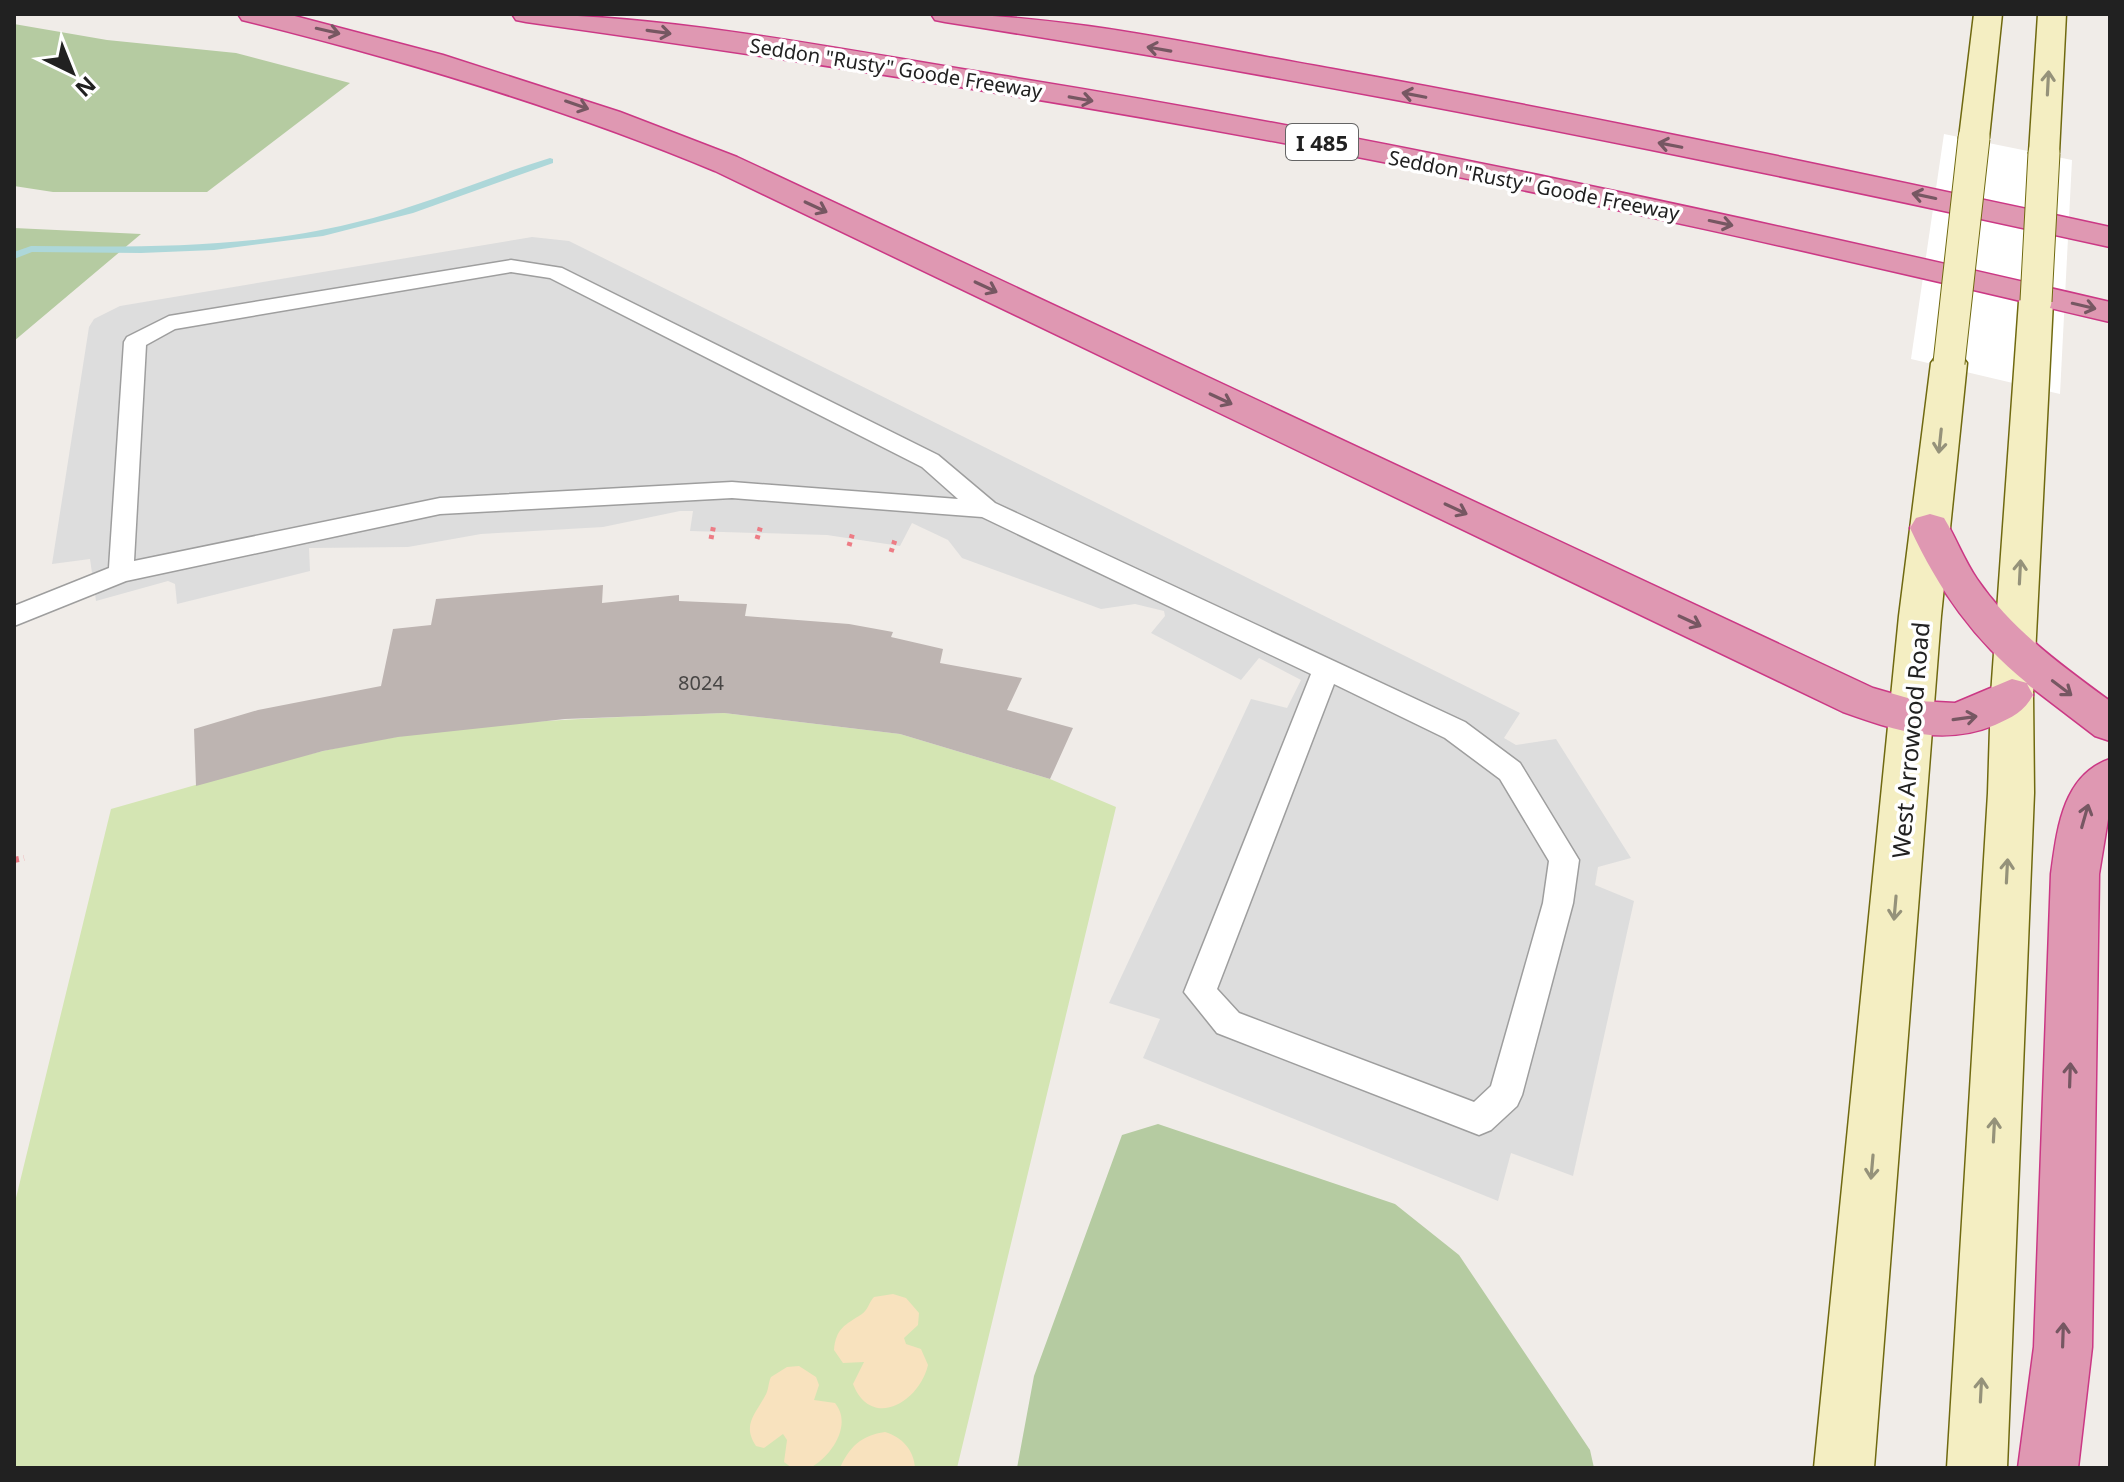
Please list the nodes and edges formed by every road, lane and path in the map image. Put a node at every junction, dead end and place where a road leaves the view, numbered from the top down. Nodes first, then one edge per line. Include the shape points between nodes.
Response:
1 (252, 14) edge
2 (526, 14) edge
3 (945, 14) edge
4 (1988, 14) edge
5 (2052, 14) edge
6 (2110, 237) edge
7 (2110, 312) edge
8 (986, 509) junction
9 (1930, 528) junction
10 (121, 573) junction
11 (14, 616) edge
12 (1326, 669) junction
13 (2014, 672) junction
14 (1912, 719) junction
15 (2110, 724) edge
16 (2110, 777) edge
17 (24, 858) dead end
18 (14, 860) edge
19 (1855, 1451) edge
20 (1977, 1468) edge
21 (2048, 1468) edge

1 -> 14 highway via 441,61 649,131 1804,675
2 -> 7 highway, Seddon "Rusty" Goode Freeway / I 485 via 772,47 1241,127 1545,185
6 -> 3 highway via 1363,85
4 -> 9 main road, West Arrowood Road, bridge
13 -> 5 main road, bridge
8 - 10 lane via 732,490 440,506
8 - 10 lane via 930,461 555,272 511,266 169,323 135,342
8 - 12 lane
9 - 13 highway via 1956,585
9 - 14 main road, West Arrowood Road
10 - 11 lane
12 - 12 lane via 1455,730 1510,771 1564,860 1558,903 1505,1095 1479,1119 1228,1023 1200,992
14 -> 13 highway via 1975,718
13 -> 15 highway
20 -> 13 main road
14 -> 19 main road, West Arrowood Road
21 -> 16 highway via 2063,1347 2075,874 2083,813
17 - 18 path

